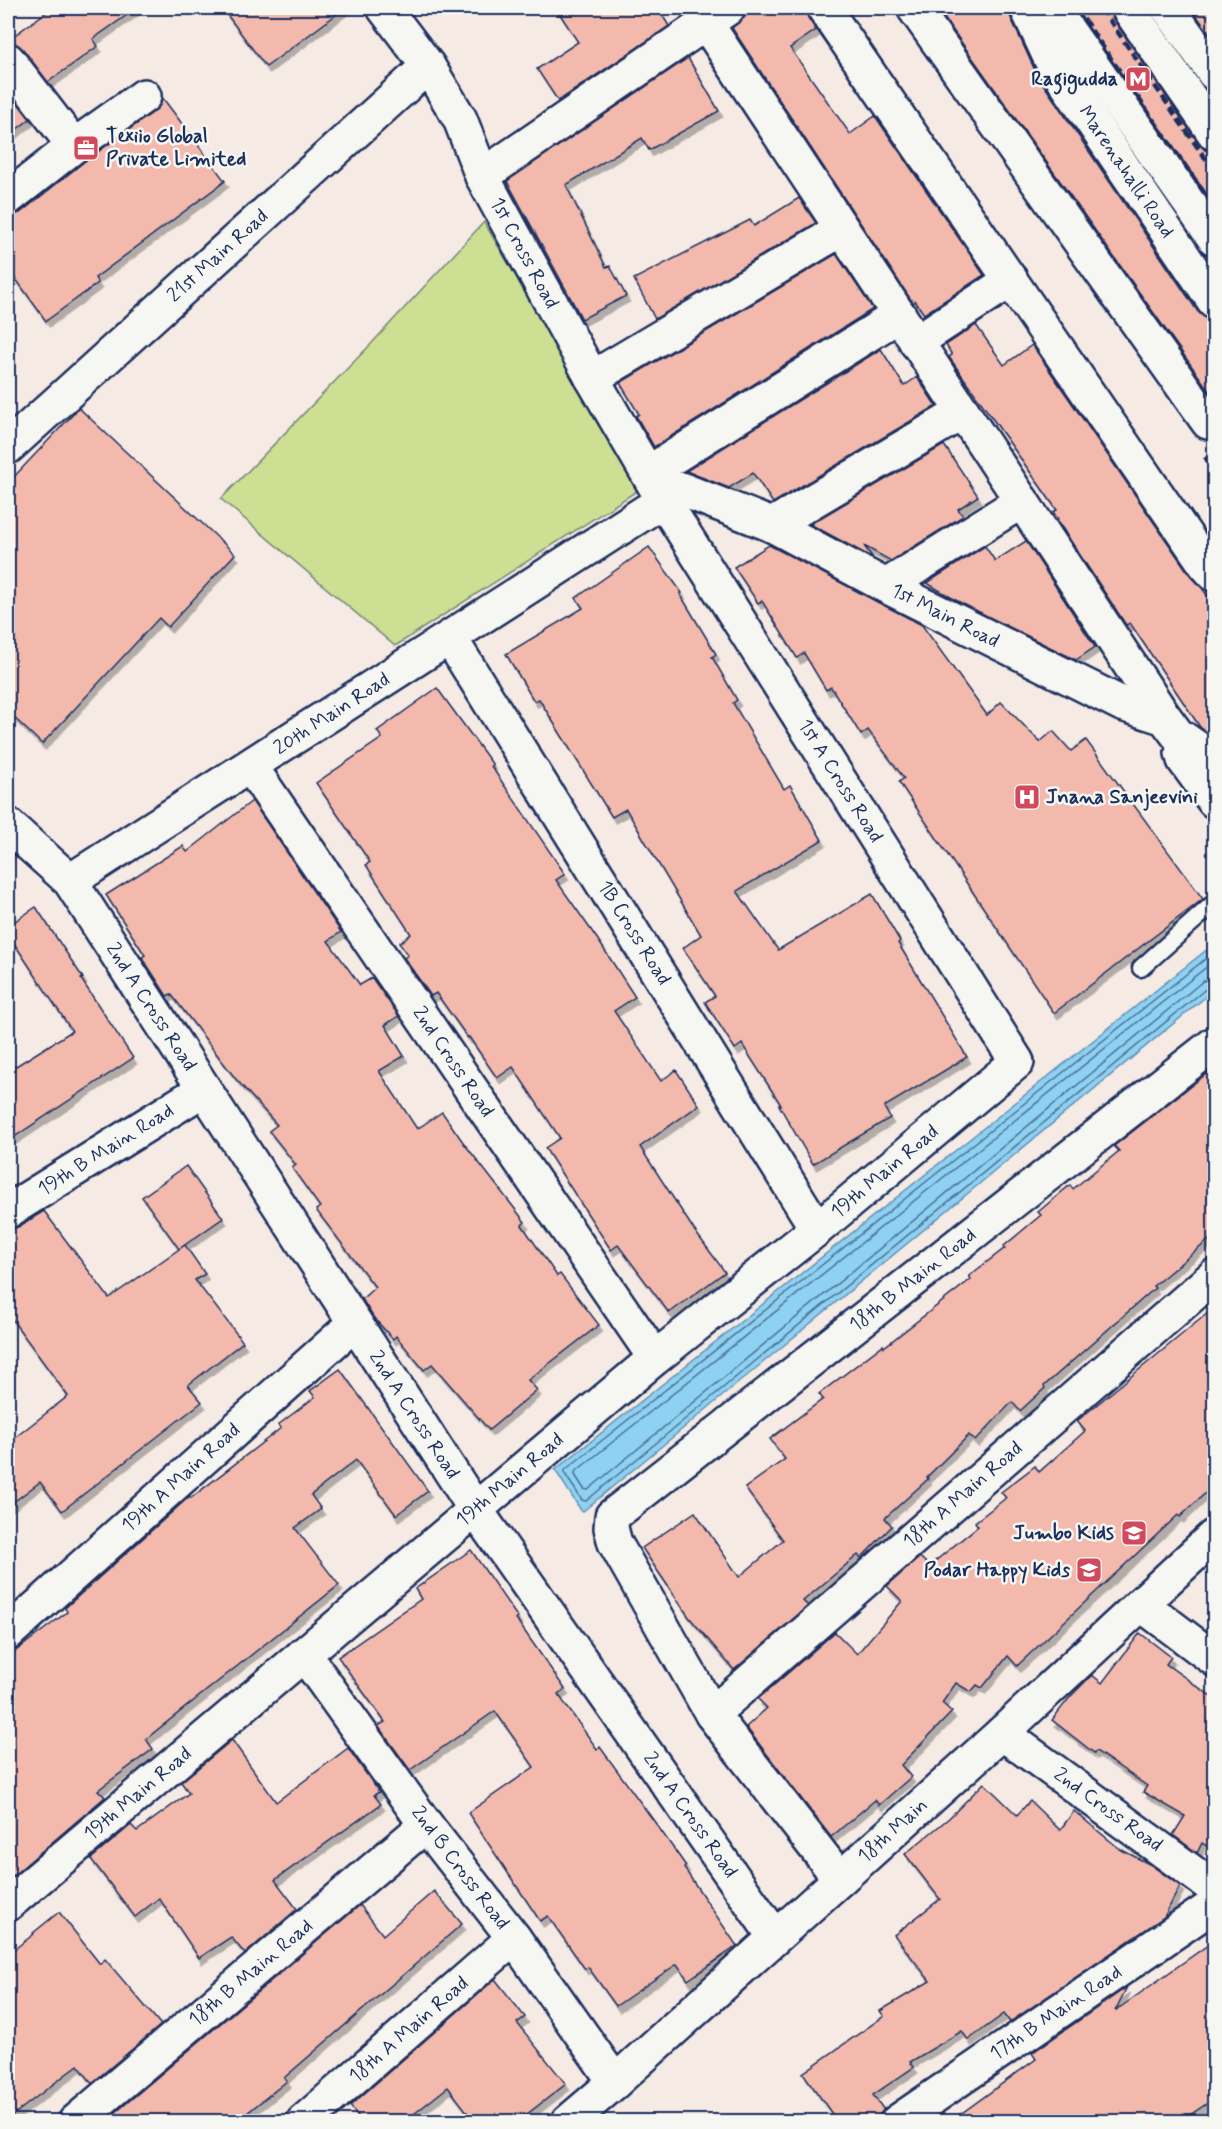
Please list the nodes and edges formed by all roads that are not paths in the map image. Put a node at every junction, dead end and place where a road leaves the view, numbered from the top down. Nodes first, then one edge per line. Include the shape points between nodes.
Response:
1 (384, 8) edge
2 (824, 8) edge
3 (914, 8) edge
4 (1027, 8) edge
5 (1052, 8) edge
6 (1128, 8) edge
7 (1168, 8) edge
8 (717, 15) edge
9 (8, 60) edge
10 (428, 66) junction
11 (1215, 73) edge
12 (144, 96) dead end
13 (1215, 133) edge
14 (74, 146) junction
15 (482, 176) junction
16 (8, 198) edge
17 (842, 229) junction
18 (1215, 238) edge
19 (1011, 280) junction
20 (1215, 301) edge
21 (908, 329) junction
22 (592, 378) junction
23 (963, 412) junction
24 (1215, 422) edge
25 (8, 447) edge
26 (655, 487) junction
27 (1022, 501) junction
28 (772, 525) junction
29 (1215, 574) edge
30 (886, 586) junction
31 (450, 638) junction
32 (1171, 726) junction
33 (251, 767) junction
34 (1215, 769) edge
35 (1215, 801) edge
36 (8, 825) edge
37 (70, 882) junction
38 (1215, 903) edge
39 (1141, 968) dead end
40 (1215, 1044) edge
41 (1017, 1062) joint
42 (204, 1089) junction
43 (8, 1211) edge
44 (817, 1229) junction
45 (1215, 1276) edge
46 (355, 1323) junction
47 (655, 1358) junction
48 (475, 1509) junction
49 (1215, 1536) edge
50 (1142, 1604) junction
51 (8, 1634) edge
52 (304, 1654) junction
53 (1215, 1659) edge
54 (712, 1714) junction
55 (1002, 1733) junction
56 (426, 1825) junction
57 (840, 1879) junction
58 (1215, 1887) edge
59 (8, 1904) edge
60 (1215, 1905) edge
61 (775, 1937) junction
62 (514, 1938) junction
63 (615, 2082) junction
64 (75, 2121) edge
65 (303, 2121) edge
66 (568, 2121) edge
67 (897, 2121) edge

1 - 10 street, 1st Cross Road
2 - 19 street
3 - 24 street via 1208,422
4 - 20 street, Marenahalli Road via 1053,64
5 - 18 street
6 - 13 street
7 - 11 street
8 - 15 street
8 - 17 street
9 - 14 street
10 - 15 street, 1st Cross Road via 460,119
10 - 25 street, 21st Main Road
12 - 14 street
14 - 16 street
15 - 22 street, 1st Cross Road
17 - 21 street
17 - 22 street
19 - 21 street, 20th Main Road
19 - 29 street
21 - 23 street
21 - 26 street, 20th Main Road
22 - 26 street, 1st Cross Road
23 - 27 street
23 - 28 street
26 - 28 street, 1st Main Road via 681,489
26 - 31 street, 20th Main Road
26 - 41 street, 1st A Cross Road
27 - 30 street
27 - 32 street
28 - 30 street, 1st Main Road
30 - 32 street, 1st Main Road
31 - 33 street, 20th Main Road
31 - 44 street, 1B Cross Road
32 - 34 street, 1st Main Road via 1200,750
32 - 35 street via 1184,760
33 - 37 street, 20th Main Road
33 - 47 street, 2nd Cross Road
36 - 37 street
37 - 42 street, 2nd A Cross Road
38 - 39 lane
40 - 54 street, 18th B Main Road via 612,1516 615,1543
41 - 44 street, 19th Main Road
42 - 43 street, 19th B Main Road
42 - 46 street, 2nd A Cross Road
44 - 47 street, 19th Main Road
45 - 54 street, 18th A Main Road
46 - 48 street, 2nd A Cross Road
46 - 51 street, 19th A Main Road
47 - 48 street, 19th Main Road
48 - 52 street, 19th Main Road
48 - 61 street, 2nd A Cross Road
49 - 50 street, 18th Main
50 - 53 street
50 - 55 street, 18th Main
52 - 56 street, 2nd B Cross Road
52 - 59 street, 19th Main Road
54 - 57 street
55 - 57 street, 18th Main
55 - 58 street, 2nd Cross Road
56 - 62 street, 2nd B Cross Road
56 - 64 street, 18th B Main Road
57 - 61 street, 18th Main
60 - 67 street, 17th B Main Road
61 - 63 street, 18th Main
62 - 63 street, 2nd B Cross Road
62 - 65 street, 18th A Main Road
63 - 66 street, 18th Main

